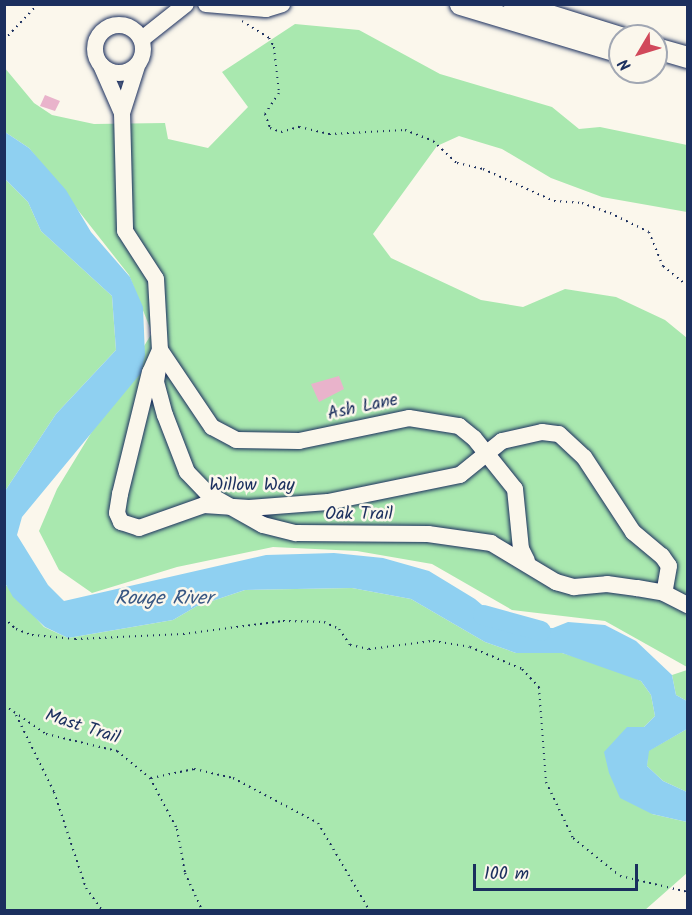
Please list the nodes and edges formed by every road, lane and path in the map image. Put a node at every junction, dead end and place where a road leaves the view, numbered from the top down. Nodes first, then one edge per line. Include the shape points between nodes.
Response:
1 (38, 4) edge
2 (186, 4) edge
3 (206, 4) edge
4 (282, 4) edge
5 (460, 4) edge
6 (514, 4) edge
7 (238, 9) junction
8 (608, 33) edge
9 (142, 39) junction
10 (4, 40) edge
11 (608, 48) edge
12 (668, 51) edge
13 (687, 57) edge
14 (101, 65) junction
15 (668, 65) edge
16 (137, 66) junction
17 (687, 71) edge
18 (122, 113) junction
19 (687, 286) edge
20 (160, 350) junction
21 (485, 450) junction
22 (226, 505) junction
23 (518, 525) junction
24 (491, 543) junction
25 (527, 561) junction
26 (664, 593) junction
27 (687, 605) edge
28 (4, 618) edge
29 (4, 705) edge
30 (16, 715) junction
31 (150, 778) junction
32 (687, 892) edge
33 (102, 910) edge
34 (202, 910) edge
35 (369, 910) edge

1 - 10 path
2 - 9 lane
3 - 7 lane
4 - 7 lane
5 - 11 main road
6 - 8 main road
7 - 19 path via 243,25 269,38 274,47 279,93 265,114 270,128 281,132 299,127 329,134 405,130 433,141 458,163 504,177 554,201 582,203 610,213 650,232 663,266
9 - 14 lane via 122,24 106,28 95,50
9 - 16 lane via 144,53
12 - 13 main road
14 - 16 lane via 115,73
14 - 18 lane, Willow Way
15 - 17 main road
16 - 18 lane, Willow Way
18 - 20 lane, Willow Way via 125,231 156,279
20 - 21 lane, Ash Lane via 212,427 236,440 299,441 417,418 459,426
20 - 22 lane, Oak Trail via 156,382 176,448 187,472
20 - 22 lane, Willow Way via 150,372 117,513 130,528 139,528 188,508
21 - 22 lane, Willow Way via 476,465 460,475 328,502
21 - 23 lane, Ash Lane via 515,489
21 - 26 lane via 542,432 572,441 633,532 669,566
22 - 24 lane, Oak Trail via 263,525 296,533 428,534
23 - 24 lane
23 - 25 lane, Ash Lane
24 - 25 lane, Oak Trail
25 - 26 lane, Oak Trail via 556,582 574,587 607,584
26 - 27 lane, Oak Trail
28 - 32 path via 16,629 32,635 75,639 183,634 283,621 324,622 339,629 350,645 369,649 433,640 470,647 522,669 539,687 546,782 573,838 620,876
29 - 30 path, Mast Trail
30 - 31 path, Mast Trail via 46,734 117,751
30 - 33 path via 54,792 86,888
31 - 34 path, Mast Trail via 177,829 185,873
31 - 35 path via 194,769 232,778 318,823

